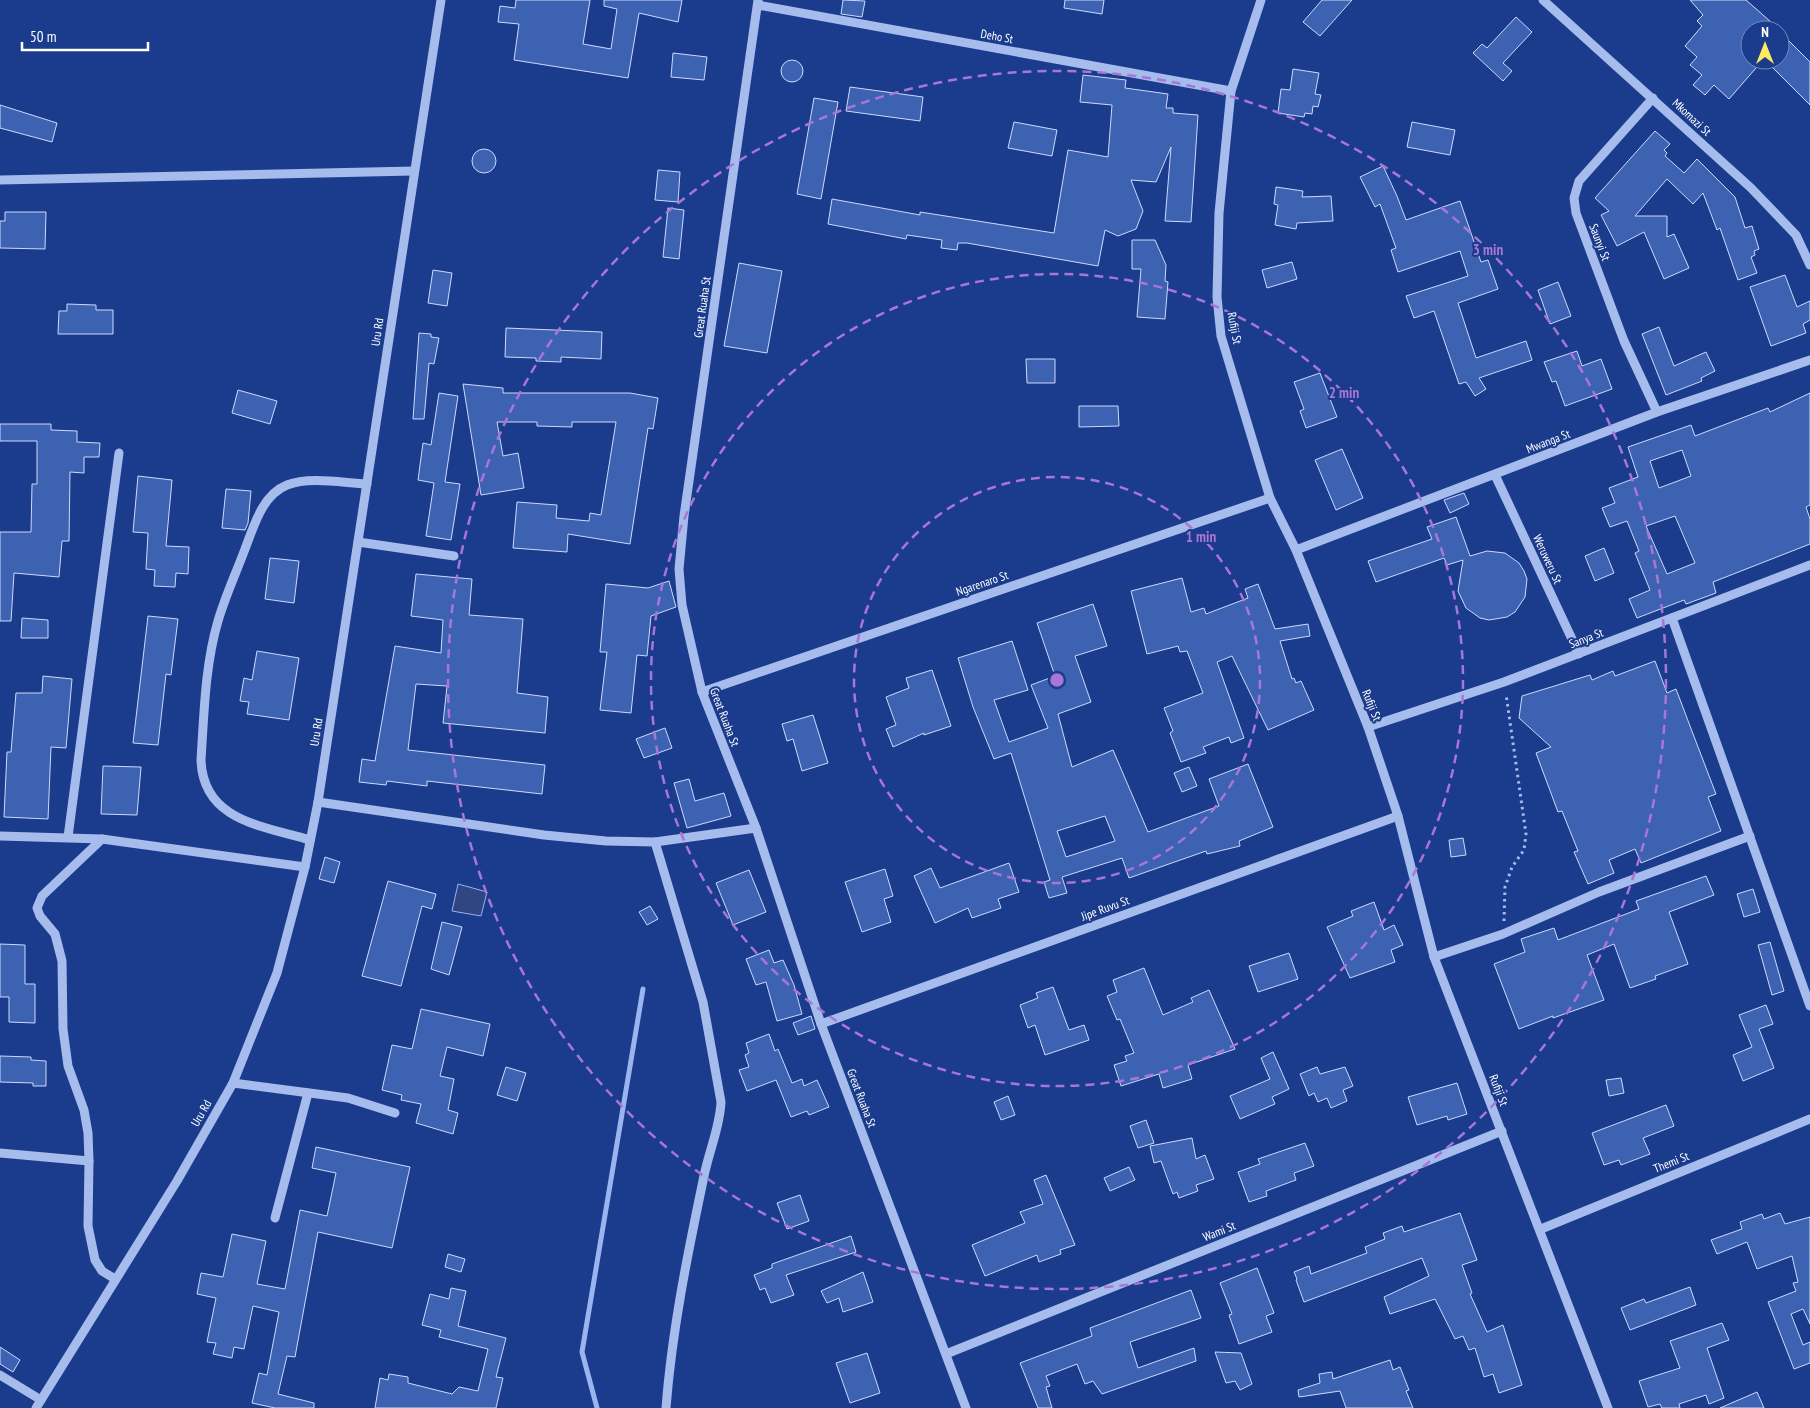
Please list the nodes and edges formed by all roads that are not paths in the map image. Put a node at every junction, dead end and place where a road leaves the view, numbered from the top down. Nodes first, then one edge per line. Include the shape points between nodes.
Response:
1 (441, 0) edge
2 (1261, 0) edge
3 (1543, 0) edge
4 (758, 3) edge
5 (1231, 91) junction
6 (1653, 98) junction
7 (414, 171) junction
8 (0, 180) edge
9 (1810, 265) edge
10 (1810, 360) edge
11 (1657, 412) junction
12 (119, 453) dead end
13 (1495, 476) junction
14 (367, 484) junction
15 (1270, 498) junction
16 (358, 542) junction
17 (1296, 550) junction
18 (454, 556) dead end
19 (1810, 565) edge
20 (1672, 618) junction
21 (1579, 654) junction
22 (702, 692) junction
23 (1368, 727) junction
24 (318, 802) junction
25 (1398, 816) junction
26 (756, 828) junction
27 (0, 836) edge
28 (1750, 836) junction
29 (68, 837) junction
30 (102, 839) junction
31 (310, 840) junction
32 (655, 842) junction
33 (304, 867) junction
34 (1434, 957) junction
35 (1810, 1006) edge
36 (821, 1024) junction
37 (234, 1082) junction
38 (308, 1093) junction
39 (395, 1113) dead end
40 (1810, 1119) edge
41 (1502, 1131) junction
42 (0, 1153) edge
43 (90, 1161) junction
44 (275, 1218) dead end
45 (1541, 1229) junction
46 (115, 1278) junction
47 (946, 1354) junction
48 (0, 1375) edge
49 (41, 1400) junction
50 (36, 1408) edge
51 (666, 1408) edge
52 (966, 1408) edge
53 (1608, 1408) edge

1 - 7 street, Uru Rd
2 - 5 street, Rufiji St
3 - 6 street, Mkomazi St
4 - 5 street, Deho St
4 - 22 street, Great Ruaha St via 679,568 682,605
5 - 15 street, Rufiji St via 1219,213 1218,307 1221,336
6 - 9 street, Mkomazi St via 1751,188 1796,235
6 - 11 street, Saunyi St via 1579,181 1574,198 1576,213 1624,341
7 - 8 street
7 - 14 street, Uru Rd
10 - 11 street, Mwanga St
11 - 13 street, Mwanga St
12 - 29 street
13 - 17 street, Mwanga St
13 - 21 street, Weruweru St
14 - 16 street, Uru Rd
14 - 31 street via 299,482 288,484 272,496 251,530 218,621 210,664 200,760 207,790 220,807 236,818
15 - 17 street, Rufiji St
15 - 22 street, Ngarenaro St
16 - 18 street
16 - 24 street, Uru Rd
17 - 23 street, Rufiji St
19 - 20 street, Sanya St
20 - 21 street, Sanya St
20 - 28 street
21 - 23 street, Sanya St
22 - 26 street, Great Ruaha St
23 - 25 street, Rufiji St
24 - 31 street, Uru Rd
24 - 32 street via 544,836
25 - 34 street, Rufiji St
25 - 36 street, Jipe Ruvu St
26 - 32 street
26 - 36 street, Great Ruaha St
27 - 29 street
28 - 34 street via 1598,892 1503,934
28 - 35 street
29 - 30 street
30 - 33 street
30 - 43 street via 42,896 37,908 55,934 62,961 63,1029 68,1066 84,1110
31 - 33 street, Uru Rd
32 - 51 street via 703,1002 721,1102 669,1362
33 - 37 street, Uru Rd via 277,973
34 - 41 street, Rufiji St
36 - 47 street, Great Ruaha St
37 - 38 street
37 - 46 street, Uru Rd via 177,1181
38 - 39 street via 348,1098
38 - 44 street
40 - 45 street, Themi St
41 - 45 street, Rufiji St
41 - 47 street, Wami St
42 - 43 street
43 - 46 street via 88,1226 95,1260 102,1271
45 - 53 street, Rufiji St
46 - 49 street, Uru Rd
47 - 52 street, Great Ruaha St
48 - 49 street
49 - 50 street, Uru Rd

